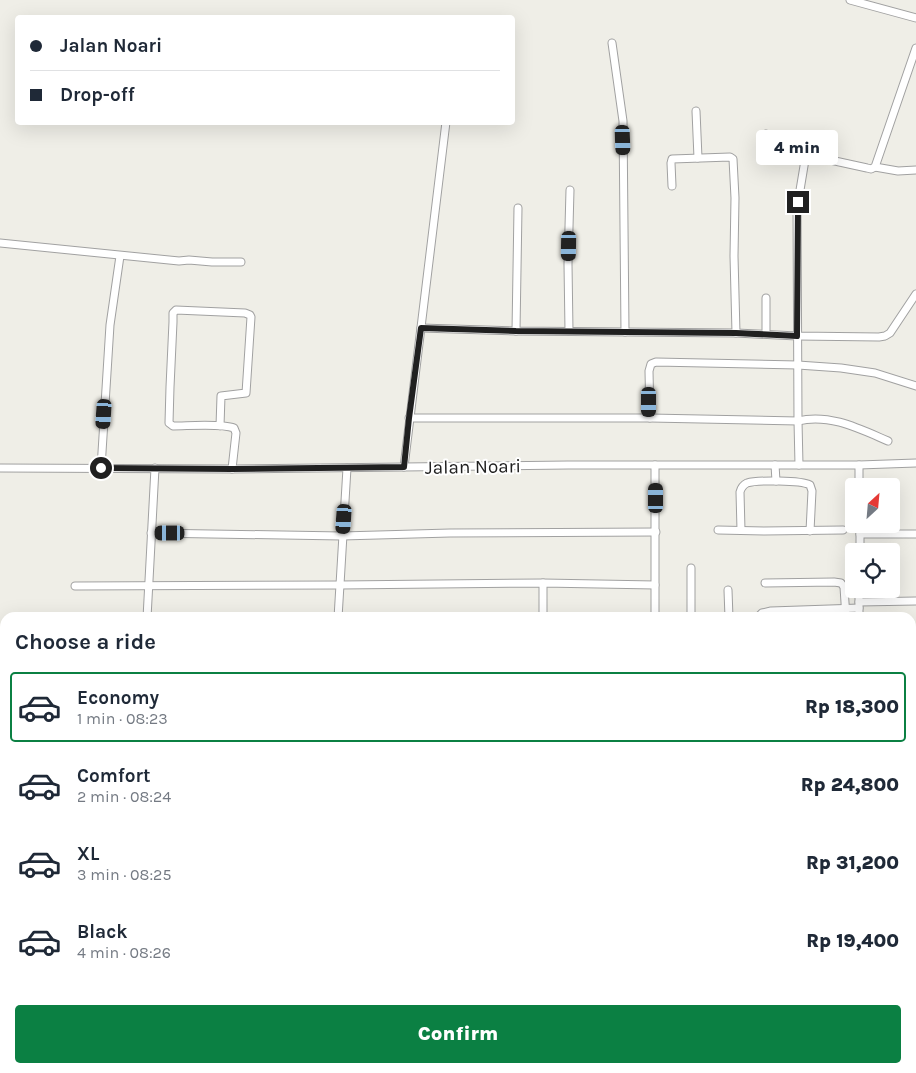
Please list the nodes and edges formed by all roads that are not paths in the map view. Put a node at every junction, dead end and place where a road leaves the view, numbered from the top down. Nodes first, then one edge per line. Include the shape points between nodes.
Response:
1 (850, 0) edge
2 (916, 18) edge
3 (612, 43) dead end
4 (916, 48) edge
5 (696, 110) dead end
6 (446, 125) edge
7 (766, 134) dead end
8 (698, 158) junction
9 (805, 160) junction
10 (875, 167) junction
11 (916, 170) edge
12 (672, 186) dead end
13 (570, 190) dead end
14 (518, 208) dead end
15 (0, 243) edge
16 (120, 256) junction
17 (241, 262) dead end
18 (916, 294) edge
19 (766, 298) dead end
20 (421, 328) junction
21 (516, 331) junction
22 (569, 331) junction
23 (625, 332) junction
24 (736, 333) junction
25 (766, 334) junction
26 (797, 336) junction
27 (798, 365) junction
28 (916, 386) edge
29 (409, 418) junction
30 (650, 418) junction
31 (798, 422) junction
32 (220, 426) junction
33 (888, 442) dead end
34 (916, 463) edge
35 (655, 465) junction
36 (775, 465) junction
37 (799, 465) junction
38 (858, 465) junction
39 (404, 467) junction
40 (0, 468) edge
41 (101, 468) junction
42 (155, 468) junction
43 (347, 468) junction
44 (232, 469) junction
45 (859, 478) edge
46 (776, 481) junction
47 (718, 530) dead end
48 (741, 530) junction
49 (843, 530) dead end
50 (810, 531) junction
51 (656, 532) junction
52 (151, 533) junction
53 (860, 534) joint
54 (916, 534) edge
55 (342, 536) junction
56 (860, 543) edge
57 (691, 568) dead end
58 (543, 583) junction
59 (765, 583) dead end
60 (148, 585) junction
61 (340, 585) junction
62 (655, 585) junction
63 (75, 586) dead end
64 (728, 590) dead end
65 (859, 598) edge
66 (916, 602) edge
67 (859, 605) junction
68 (845, 608) junction
69 (147, 612) edge
70 (338, 612) edge
71 (543, 612) edge
72 (655, 612) edge
73 (691, 612) edge
74 (729, 612) edge
75 (766, 612) edge
76 (845, 612) edge
77 (859, 612) edge

1 - 2 street
3 - 23 street via 623,121
4 - 10 street
5 - 8 street
6 - 20 street
7 - 9 street via 769,155
8 - 12 street via 672,159
8 - 24 street via 733,158
9 - 10 street via 812,156
9 - 26 street via 797,208
10 - 11 street
13 - 22 street
14 - 21 street
15 - 16 street
16 - 17 street
16 - 41 street via 110,325
18 - 26 street via 889,335
19 - 25 street
20 - 21 street
20 - 29 street
21 - 22 street
22 - 23 street
23 - 24 street
24 - 25 street
25 - 26 street
26 - 27 street
27 - 28 street via 875,373
27 - 30 street via 652,363 649,371
27 - 31 street
29 - 30 street
29 - 39 street
30 - 31 street
31 - 33 street via 813,419 845,423
31 - 37 street
32 - 32 street via 173,426 169,423 172,322 176,310 248,314 251,317 246,393 221,396
32 - 44 street via 235,429
34 - 38 street, Jalan Noari
35 - 36 street, Jalan Noari
35 - 39 street, Jalan Noari
35 - 51 street
36 - 37 street, Jalan Noari
36 - 46 street
37 - 38 street, Jalan Noari
38 - 45 street
39 - 43 street, Jalan Noari
40 - 41 street, Jalan Noari
41 - 42 street, Jalan Noari
42 - 44 street, Jalan Noari
42 - 52 street
43 - 44 street, Jalan Noari
43 - 55 street
46 - 48 street via 742,487
46 - 50 street via 810,485
47 - 48 street
48 - 50 street
49 - 50 street
51 - 55 street
51 - 62 street
52 - 55 street
52 - 60 street
53 - 54 street
53 - 56 street
55 - 61 street
57 - 73 street
58 - 61 street
58 - 62 street
58 - 71 street
59 - 68 street via 841,583
60 - 61 street
60 - 63 street
60 - 69 street
61 - 70 street
62 - 72 street
64 - 74 street
65 - 67 street
66 - 67 street
67 - 68 street
67 - 77 street
68 - 75 street
68 - 76 street

